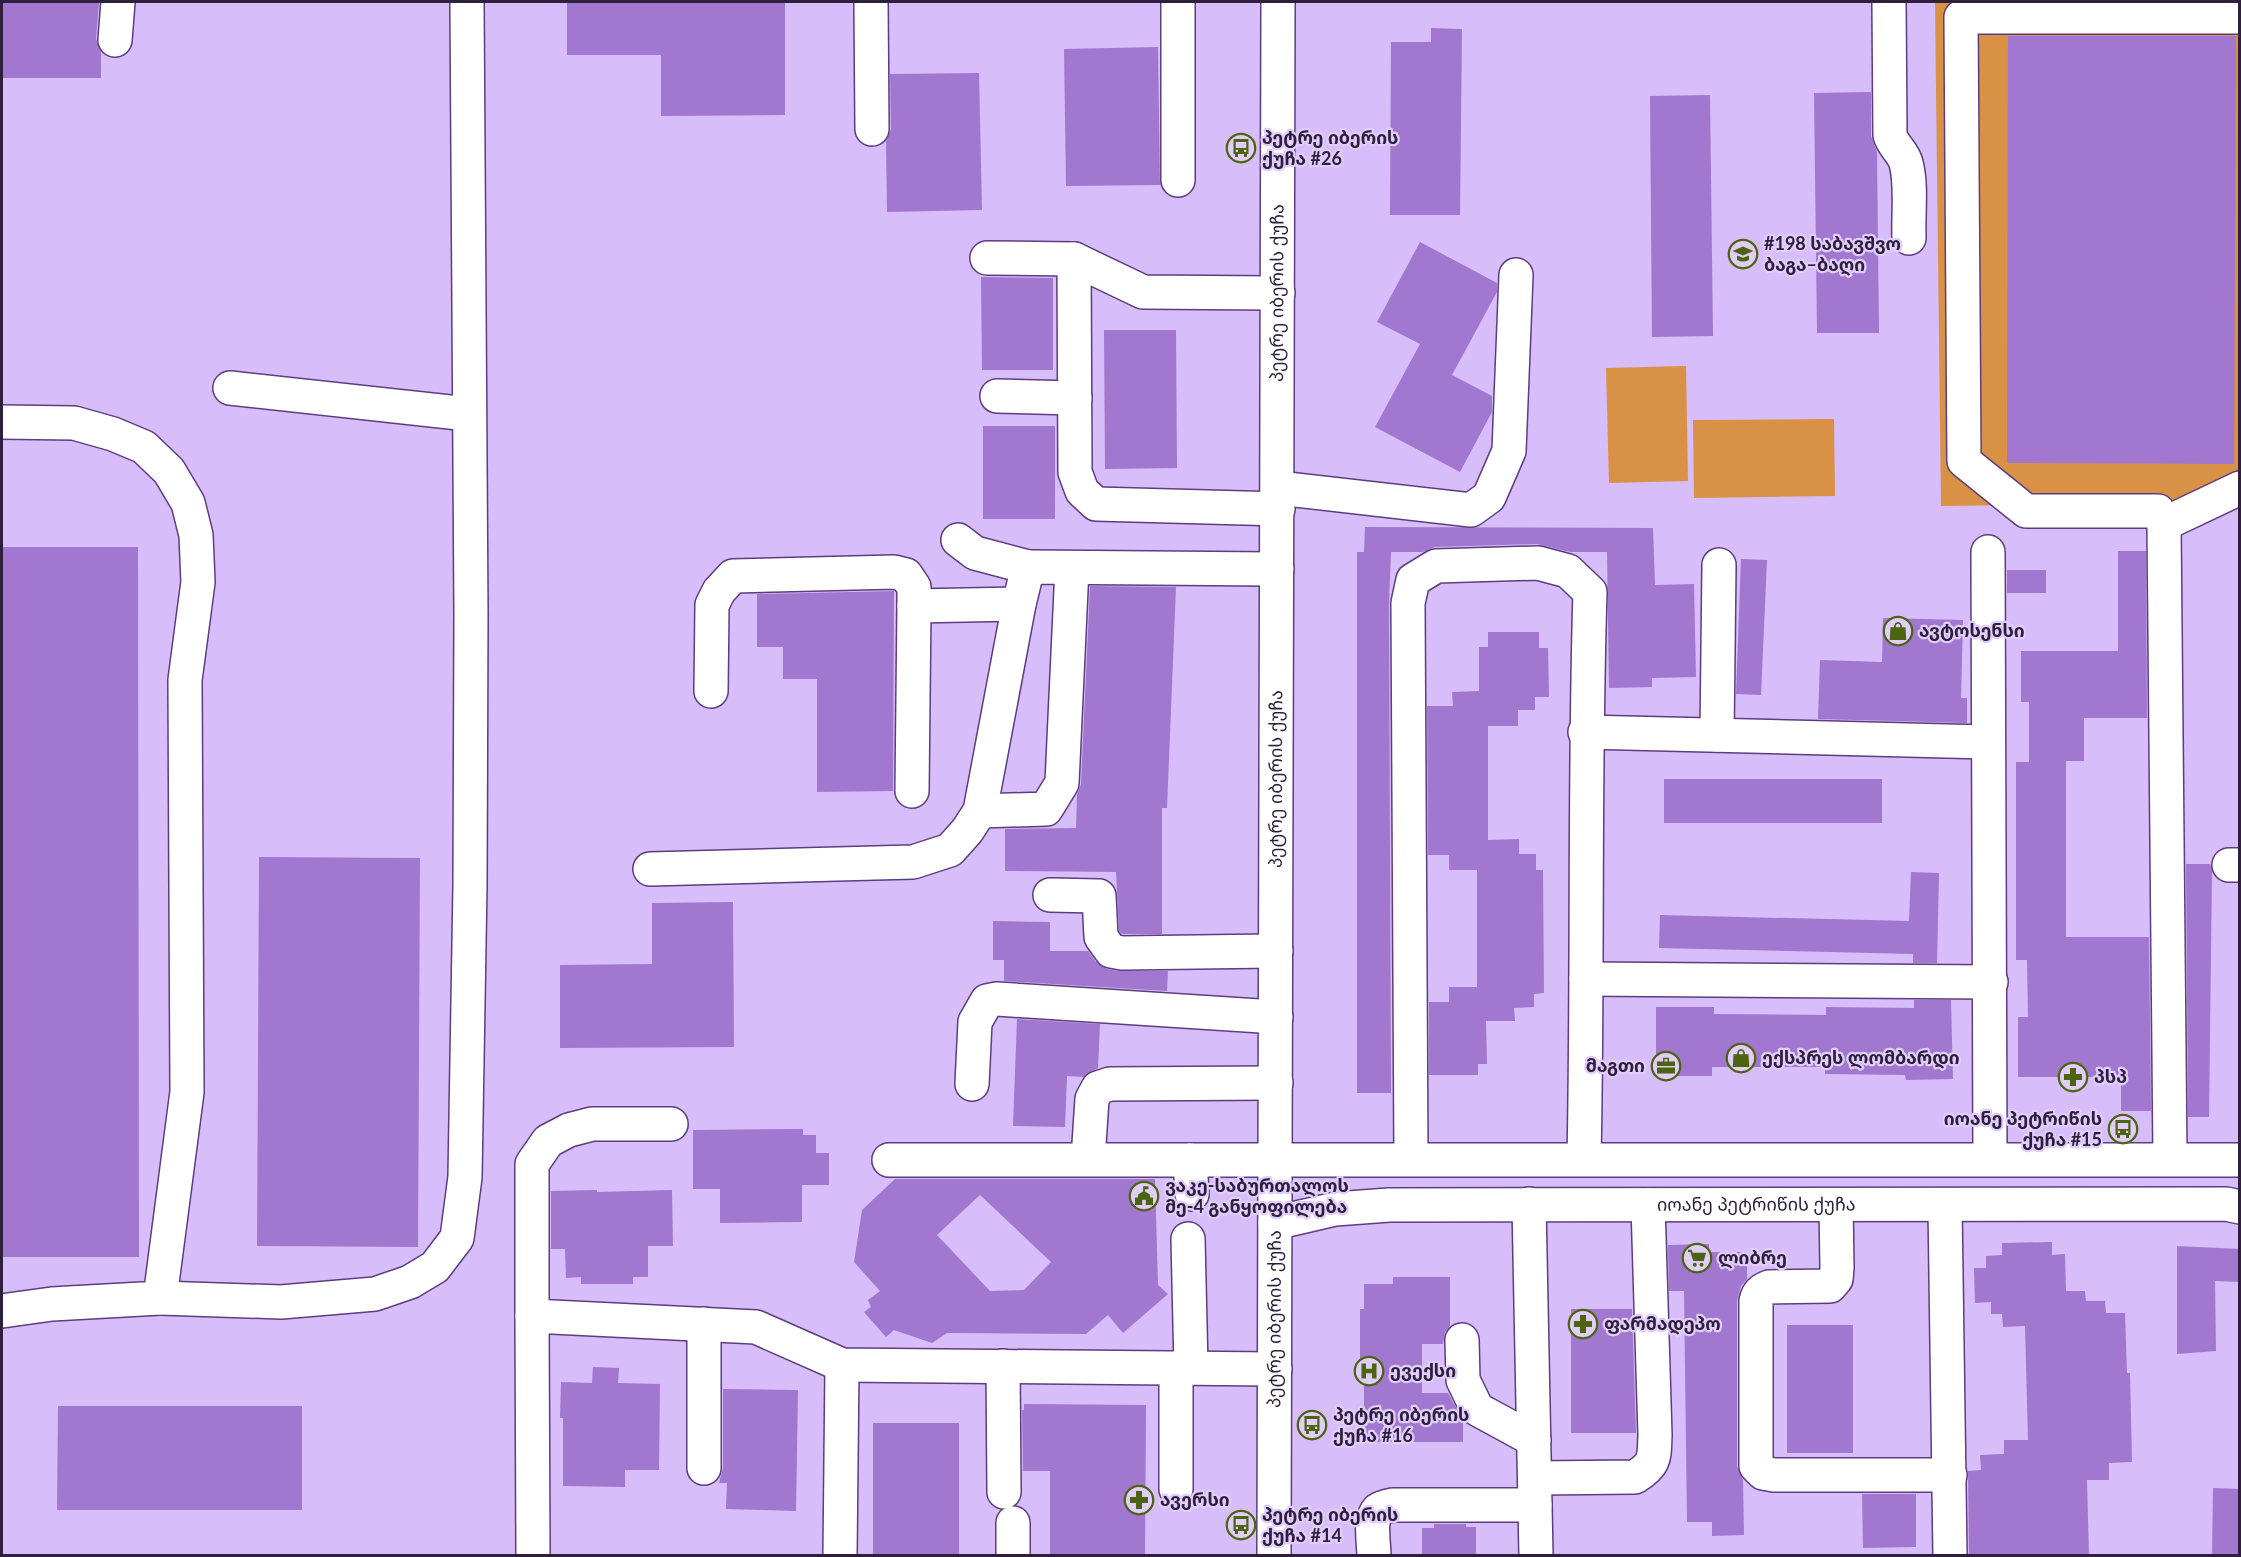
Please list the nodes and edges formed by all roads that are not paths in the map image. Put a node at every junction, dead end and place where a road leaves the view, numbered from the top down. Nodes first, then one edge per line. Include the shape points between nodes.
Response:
1 (118, 2) edge
2 (467, 2) edge
3 (871, 2) edge
4 (1178, 2) edge
5 (1278, 2) edge
6 (1889, 2) edge
7 (1959, 9) edge
8 (2160, 9) edge
9 (2240, 17) edge
10 (115, 40) dead end
11 (872, 129) dead end
12 (1178, 180) dead end
13 (1909, 238) dead end
14 (987, 258) dead end
15 (1074, 259) junction
16 (1516, 275) dead end
17 (1278, 292) junction
18 (230, 388) dead end
19 (998, 396) dead end
20 (1075, 398) junction
21 (468, 414) junction
22 (2, 422) edge
23 (2240, 488) edge
24 (1278, 499) junction
25 (2164, 524) junction
26 (957, 540) dead end
27 (1988, 552) dead end
28 (1719, 565) dead end
29 (1028, 567) junction
30 (1072, 568) junction
31 (1277, 569) junction
32 (1019, 604) junction
33 (914, 606) junction
34 (711, 690) dead end
35 (1585, 732) junction
36 (1717, 735) junction
37 (1987, 742) junction
38 (912, 791) dead end
39 (980, 811) junction
40 (650, 869) dead end
41 (1050, 895) dead end
42 (1276, 951) junction
43 (1586, 979) junction
44 (1991, 982) junction
45 (1276, 1017) junction
46 (1276, 1083) junction
47 (972, 1084) dead end
48 (671, 1124) dead end
49 (1089, 1144) dead end
50 (2170, 1158) junction
51 (1920, 1159) junction
52 (889, 1160) dead end
53 (1190, 1160) junction
54 (1275, 1160) junction
55 (1411, 1160) junction
56 (1584, 1160) junction
57 (1990, 1160) junction
58 (2235, 1162) edge
59 (1192, 1194) dead end
60 (2235, 1203) edge
61 (1529, 1204) junction
62 (1648, 1205) junction
63 (1836, 1205) junction
64 (1933, 1205) junction
65 (1275, 1223) junction
66 (1188, 1239) dead end
67 (160, 1298) junction
68 (2, 1311) edge
69 (532, 1316) junction
70 (705, 1324) junction
71 (1462, 1340) dead end
72 (842, 1365) junction
73 (1004, 1366) junction
74 (1184, 1368) junction
75 (1275, 1369) junction
76 (1534, 1440) junction
77 (704, 1468) dead end
78 (1950, 1475) junction
79 (1176, 1490) dead end
80 (1004, 1491) dead end
81 (1535, 1492) junction
82 (1013, 1523) dead end
83 (533, 1556) edge
84 (840, 1556) edge
85 (1013, 1556) edge
86 (1274, 1556) edge
87 (1374, 1556) edge
88 (1536, 1556) edge
89 (1950, 1556) edge

1 - 10 street
2 - 21 street
3 - 11 street
4 - 12 street
5 - 17 street, პეტრე იბერის ქუჩა
6 - 13 street via 1890,135 1908,170
7 - 8 street
7 - 25 street via 1964,460 2026,511 2158,511
8 - 9 street
14 - 15 street
15 - 17 street via 1143,292
15 - 20 street
16 - 24 street via 1509,450 1489,497 1471,510
17 - 24 street, პეტრე იბერის ქუჩა
18 - 21 street
19 - 20 street
20 - 24 street via 1075,472 1082,491 1096,504
21 - 67 street via 470,897 465,1177 457,1238 435,1267 410,1282 375,1294 281,1302
22 - 67 street via 74,423 144,447 170,471 188,503 196,535 198,582 184,680 187,1092
23 - 25 street
24 - 31 street, პეტრე იბერის ქუჩა
25 - 50 street
26 - 29 street via 975,553
27 - 37 street
28 - 36 street
29 - 30 street
29 - 32 street
30 - 31 street
30 - 39 street via 1062,783 1046,809
31 - 42 street, პეტრე იბერის ქუჩა
32 - 33 street
32 - 39 street
33 - 34 street via 914,587 906,575 894,572 733,576 712,605
33 - 38 street
35 - 36 street
35 - 43 street
35 - 55 street via 1590,592 1568,571 1538,563 1436,566 1413,580 1408,603
36 - 37 street
37 - 44 street
39 - 40 street via 950,850 914,862
41 - 42 street via 1100,896 1101,937 1111,951
42 - 45 street, პეტრე იბერის ქუჩა
43 - 44 street
43 - 56 street
44 - 57 street
45 - 46 street, პეტრე იბერის ქუჩა
45 - 47 street via 987,1001 975,1022
46 - 49 street via 1110,1084 1098,1089 1092,1099
46 - 54 street, პეტრე იბერის ქუჩა
48 - 69 street via 592,1124 548,1141 532,1164
50 - 57 street
50 - 58 street
51 - 56 street
51 - 57 street
51 - 64 street
52 - 53 street
53 - 54 street
53 - 59 street
54 - 55 street
54 - 65 street, პეტრე იბერის ქუჩა
55 - 56 street
60 - 64 street, იოანე პეტრიწის ქუჩა
61 - 62 street, იოანე პეტრიწის ქუჩა
61 - 65 street, იოანე პეტრიწის ქუჩა via 1335,1209
61 - 76 street
62 - 63 street, იოანე პეტრიწის ქუჩა
62 - 81 street via 1655,1435 1649,1468 1635,1477
63 - 64 street, იოანე პეტრიწის ქუჩა
63 - 78 street via 1837,1268 1836,1279 1830,1286 1768,1287 1758,1294 1756,1466 1763,1473 1774,1475
64 - 78 street
65 - 75 street, პეტრე იბერის ქუჩა
66 - 74 street
67 - 68 street
69 - 70 street
69 - 83 street
70 - 72 street via 756,1327
70 - 77 street
71 - 76 street via 1463,1380 1477,1410
72 - 73 street
72 - 84 street
73 - 74 street
73 - 80 street
74 - 75 street
74 - 79 street
75 - 86 street, პეტრე იბერის ქუჩა
76 - 81 street
78 - 89 street
81 - 87 street via 1384,1508 1374,1517
81 - 88 street
82 - 85 street

